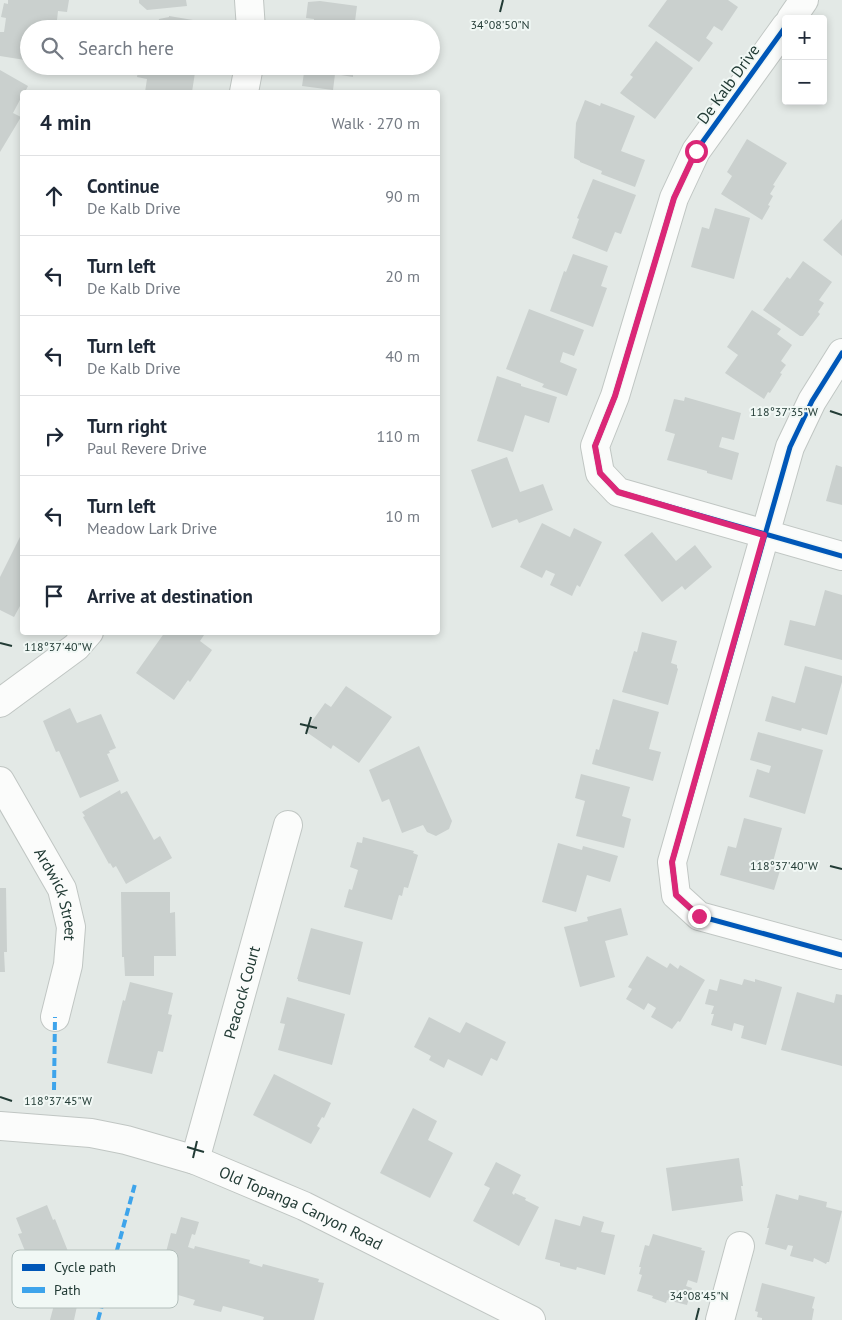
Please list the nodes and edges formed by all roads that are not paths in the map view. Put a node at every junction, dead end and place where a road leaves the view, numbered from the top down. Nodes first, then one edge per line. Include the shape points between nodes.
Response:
1 (249, 0) edge
2 (804, 0) edge
3 (794, 15) edge
4 (250, 20) edge
5 (782, 32) edge
6 (247, 75) edge
7 (244, 90) edge
8 (842, 353) edge
9 (764, 535) junction
10 (842, 556) edge
11 (86, 635) edge
12 (0, 703) edge
13 (0, 781) edge
14 (288, 825) dead end
15 (842, 955) edge
16 (55, 1017) dead end
17 (0, 1126) edge
18 (195, 1160) junction
19 (740, 1246) dead end
20 (531, 1320) edge
21 (720, 1320) edge

1 - 4 street
2 - 3 street
5 - 9 street, De Kalb Drive via 696,151 681,182 615,396 595,446 600,473 618,492
6 - 7 street
8 - 9 street via 812,401 790,446
9 - 10 street, De Kalb Drive
9 - 15 street via 672,862 676,895 699,916
11 - 12 street via 76,647
13 - 16 street, Ardwick Street via 62,889 71,927 68,965
14 - 18 street, Peacock Court
17 - 18 street, Old Topanga Canyon Road via 91,1133
18 - 20 street, Old Topanga Canyon Road via 304,1206
19 - 21 street

